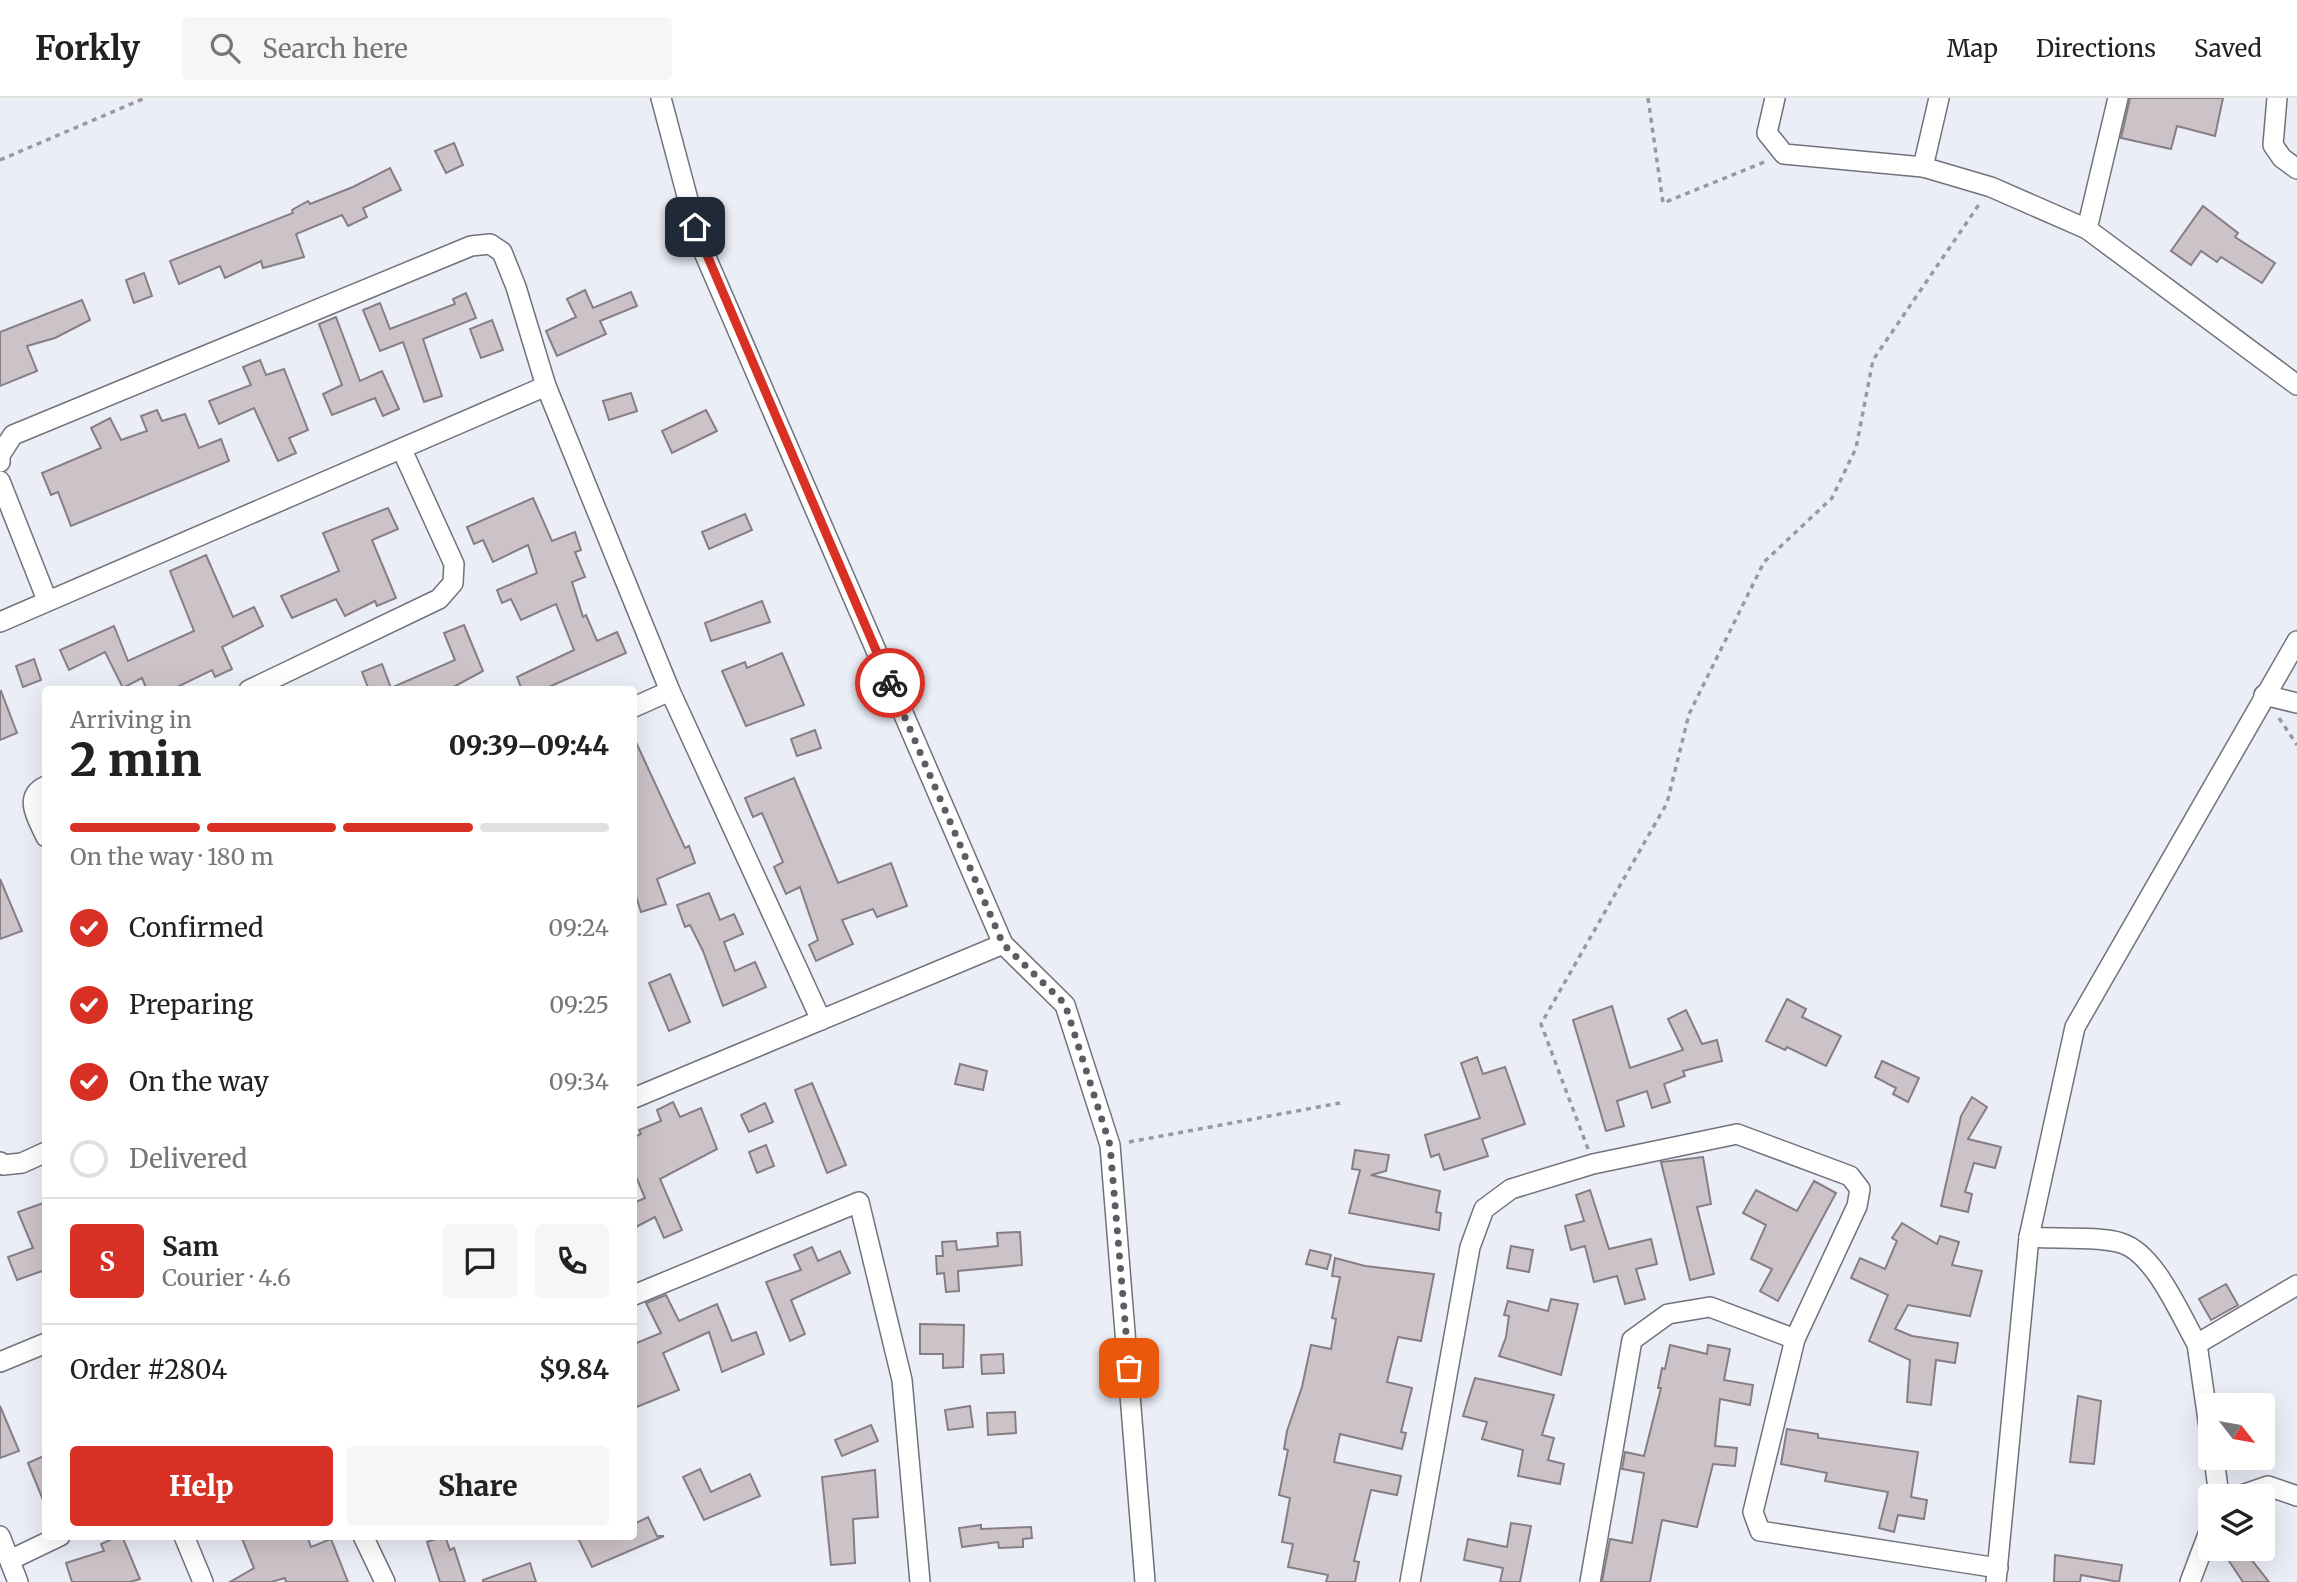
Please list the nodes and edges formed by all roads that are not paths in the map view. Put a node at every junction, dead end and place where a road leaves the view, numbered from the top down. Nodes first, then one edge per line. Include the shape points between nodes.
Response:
1 (661, 98) edge
2 (1775, 98) edge
3 (1939, 98) edge
4 (2118, 98) edge
5 (2277, 98) edge
6 (1923, 167) junction
7 (2297, 169) edge
8 (2087, 229) junction
9 (2297, 385) edge
10 (546, 386) junction
11 (402, 450) junction
12 (0, 462) edge
13 (0, 481) edge
14 (47, 600) junction
15 (0, 622) edge
16 (2297, 641) edge
17 (256, 686) edge
18 (670, 691) junction
19 (2264, 695) junction
20 (2297, 702) edge
21 (637, 706) edge
22 (42, 789) edge
23 (42, 828) edge
24 (1003, 944) junction
25 (821, 1020) junction
26 (637, 1097) edge
27 (42, 1154) edge
28 (0, 1162) edge
29 (2029, 1237) junction
30 (2297, 1285) edge
31 (637, 1294) edge
32 (1795, 1339) junction
33 (42, 1345) edge
34 (2197, 1345) junction
35 (0, 1362) edge
36 (2204, 1393) edge
37 (2275, 1488) edge
38 (2297, 1496) edge
39 (0, 1536) edge
40 (52, 1540) edge
41 (186, 1540) edge
42 (365, 1540) edge
43 (10, 1560) junction
44 (2198, 1561) edge
45 (1997, 1575) edge
46 (18, 1582) edge
47 (203, 1582) edge
48 (385, 1582) edge
49 (920, 1582) edge
50 (1144, 1582) edge
51 (1410, 1582) edge
52 (1590, 1582) edge
53 (2190, 1582) edge

1 - 24 street via 699,242
2 - 6 street via 1767,133 1784,154
3 - 6 street
4 - 8 street
5 - 7 street via 2273,145
6 - 8 street via 1991,187
8 - 9 street
10 - 11 street
10 - 12 street via 502,252 490,244 471,246 13,435
10 - 18 street
11 - 14 street
11 - 17 street via 454,564 453,583 439,599
13 - 14 street
14 - 15 street
16 - 19 street
18 - 21 street
18 - 25 street
19 - 20 street
19 - 29 street via 2075,1027
22 - 23 street via 31,805
24 - 25 street
24 - 50 street via 1065,1004 1110,1145
25 - 26 street
27 - 28 street via 22,1163
29 - 34 street via 2120,1242 2136,1251 2150,1263
29 - 45 street
30 - 34 street
31 - 49 street via 859,1202 902,1380
32 - 45 street via 1753,1512 1760,1531
32 - 51 street via 1857,1206 1860,1189 1850,1176 1737,1134 1593,1164 1511,1189 1484,1209 1471,1247
32 - 52 street via 1710,1307 1668,1314 1632,1340
33 - 35 street
34 - 36 street
37 - 38 street
39 - 43 street
40 - 43 street
41 - 47 street
42 - 48 street
43 - 46 street
44 - 53 street

